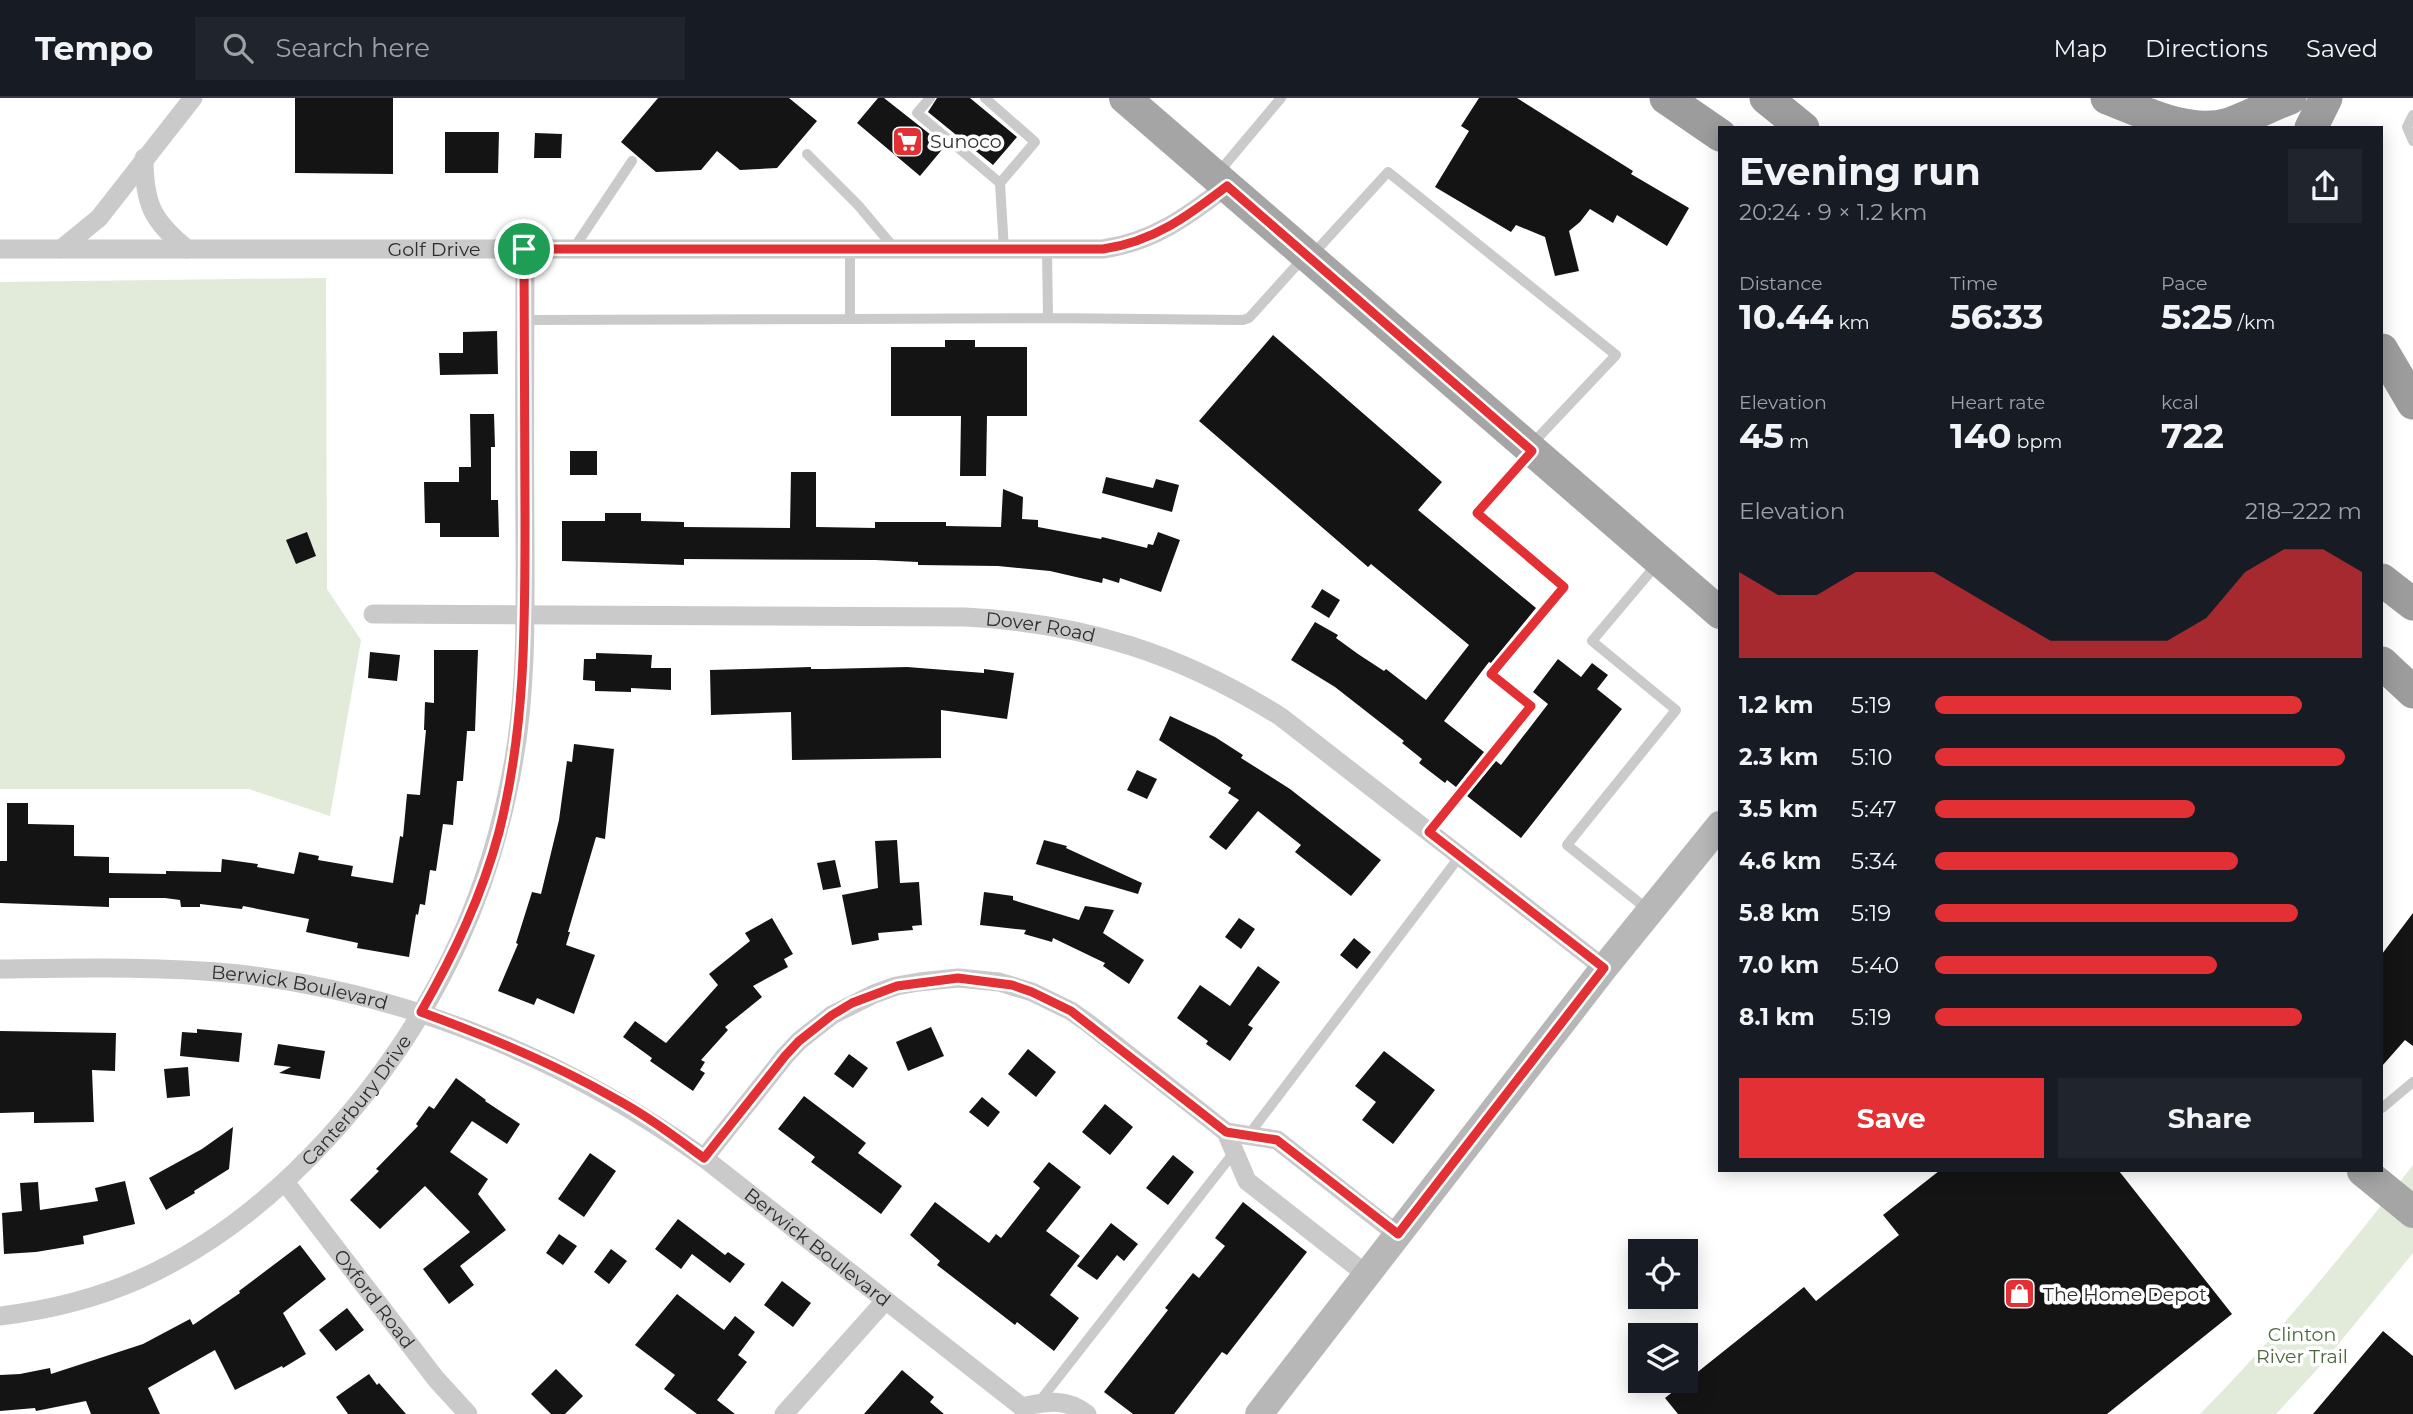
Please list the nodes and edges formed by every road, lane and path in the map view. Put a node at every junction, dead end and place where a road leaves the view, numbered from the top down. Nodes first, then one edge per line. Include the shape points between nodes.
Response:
1 (193, 98) edge
2 (930, 98) edge
3 (985, 98) edge
4 (1125, 98) edge
5 (1666, 98) edge
6 (1766, 98) edge
7 (2107, 98) edge
8 (2290, 98) edge
9 (2320, 98) edge
10 (2326, 98) edge
11 (1278, 99) edge
12 (2413, 115) edge
13 (1801, 126) edge
14 (2202, 126) edge
15 (2214, 126) edge
16 (2297, 126) edge
17 (2312, 126) edge
18 (1718, 134) edge
19 (2413, 141) edge
20 (807, 154) dead end
21 (144, 158) junction
22 (632, 161) dead end
23 (1221, 181) junction
24 (1000, 183) junction
25 (0, 249) edge
26 (61, 249) junction
27 (187, 249) junction
28 (524, 249) junction
29 (574, 249) junction
30 (850, 249) junction
31 (895, 249) junction
32 (1004, 250) junction
33 (1047, 250) junction
34 (1307, 256) junction
35 (850, 318) junction
36 (1048, 318) junction
37 (524, 320) junction
38 (2383, 352) edge
39 (2413, 403) edge
40 (1530, 449) junction
41 (1659, 561) junction
42 (2383, 581) edge
43 (2413, 604) edge
44 (1718, 611) edge
45 (373, 614) dead end
46 (525, 615) junction
47 (2383, 664) edge
48 (2413, 692) edge
49 (1718, 827) edge
50 (1429, 832) junction
51 (1460, 856) junction
52 (1650, 912) junction
53 (1604, 968) junction
54 (0, 969) edge
55 (421, 1012) junction
56 (2413, 1082) edge
57 (2383, 1107) edge
58 (1226, 1132) junction
59 (1249, 1135) junction
60 (1234, 1152) junction
61 (704, 1158) junction
62 (2364, 1172) edge
63 (285, 1182) junction
64 (2413, 1212) edge
65 (1398, 1234) junction
66 (1367, 1275) junction
67 (886, 1301) junction
68 (0, 1316) edge
69 (1028, 1408) edge
70 (468, 1414) edge
71 (784, 1414) edge
72 (1087, 1414) edge
73 (1259, 1414) edge

1 - 21 street
2 - 24 lane via 917,113
3 - 24 lane via 1035,142
4 - 23 main road
5 - 18 highway
6 - 13 highway
7 - 14 highway via 2164,120
8 - 15 highway
9 - 16 main road
10 - 17 highway
11 - 23 lane
12 - 19 lane via 2407,127
20 - 31 lane
21 - 26 street via 99,218
21 - 27 street via 150,209
22 - 29 lane
23 - 33 street, Golf Drive via 1174,225 1136,242 1103,249
23 - 34 main road
24 - 32 lane
25 - 26 street, Golf Drive
26 - 27 street, Golf Drive
27 - 28 street, Golf Drive
28 - 29 street, Golf Drive
28 - 37 street, Canterbury Drive
29 - 30 street, Golf Drive
30 - 31 street, Golf Drive
30 - 35 lane
31 - 32 street, Golf Drive
32 - 33 street, Golf Drive
33 - 36 lane
34 - 36 lane via 1242,320
34 - 40 main road
34 - 40 lane via 1388,172 1616,355
35 - 36 lane
35 - 37 lane
37 - 46 street, Canterbury Drive
38 - 39 highway
40 - 41 main road
40 - 50 lane via 1477,513 1564,587 1491,674 1531,706
41 - 44 main road
41 - 52 lane via 1592,641 1676,710 1567,845
42 - 43 highway
45 - 46 street, Dover Road
46 - 50 street, Dover Road via 965,617 1076,629 1169,658 1227,685 1281,717
46 - 55 street, Canterbury Drive via 515,757 499,832 462,934
47 - 48 highway
49 - 52 main road
50 - 51 street, Dover Road
51 - 53 street, Dover Road
51 - 59 lane
52 - 53 main road
53 - 65 main road
54 - 55 street, Berwick Boulevard via 127,967 239,974 331,988
55 - 61 street, Berwick Boulevard via 577,1078 638,1112
55 - 63 street, Canterbury Drive via 374,1083
56 - 57 lane
58 - 59 street
58 - 60 street
58 - 61 street via 1071,1011 1012,985 958,978 897,986 852,1003 823,1021 785,1056
59 - 60 lane
59 - 65 street via 1277,1140
60 - 66 street via 1247,1181
60 - 69 lane
61 - 67 street, Berwick Boulevard
62 - 64 main road
63 - 68 street, Canterbury Drive via 214,1238 156,1272 67,1305
63 - 70 street, Oxford Road via 436,1380
65 - 66 main road
66 - 73 main road
67 - 69 street, Berwick Boulevard
67 - 71 street
69 - 72 street via 1066,1402

